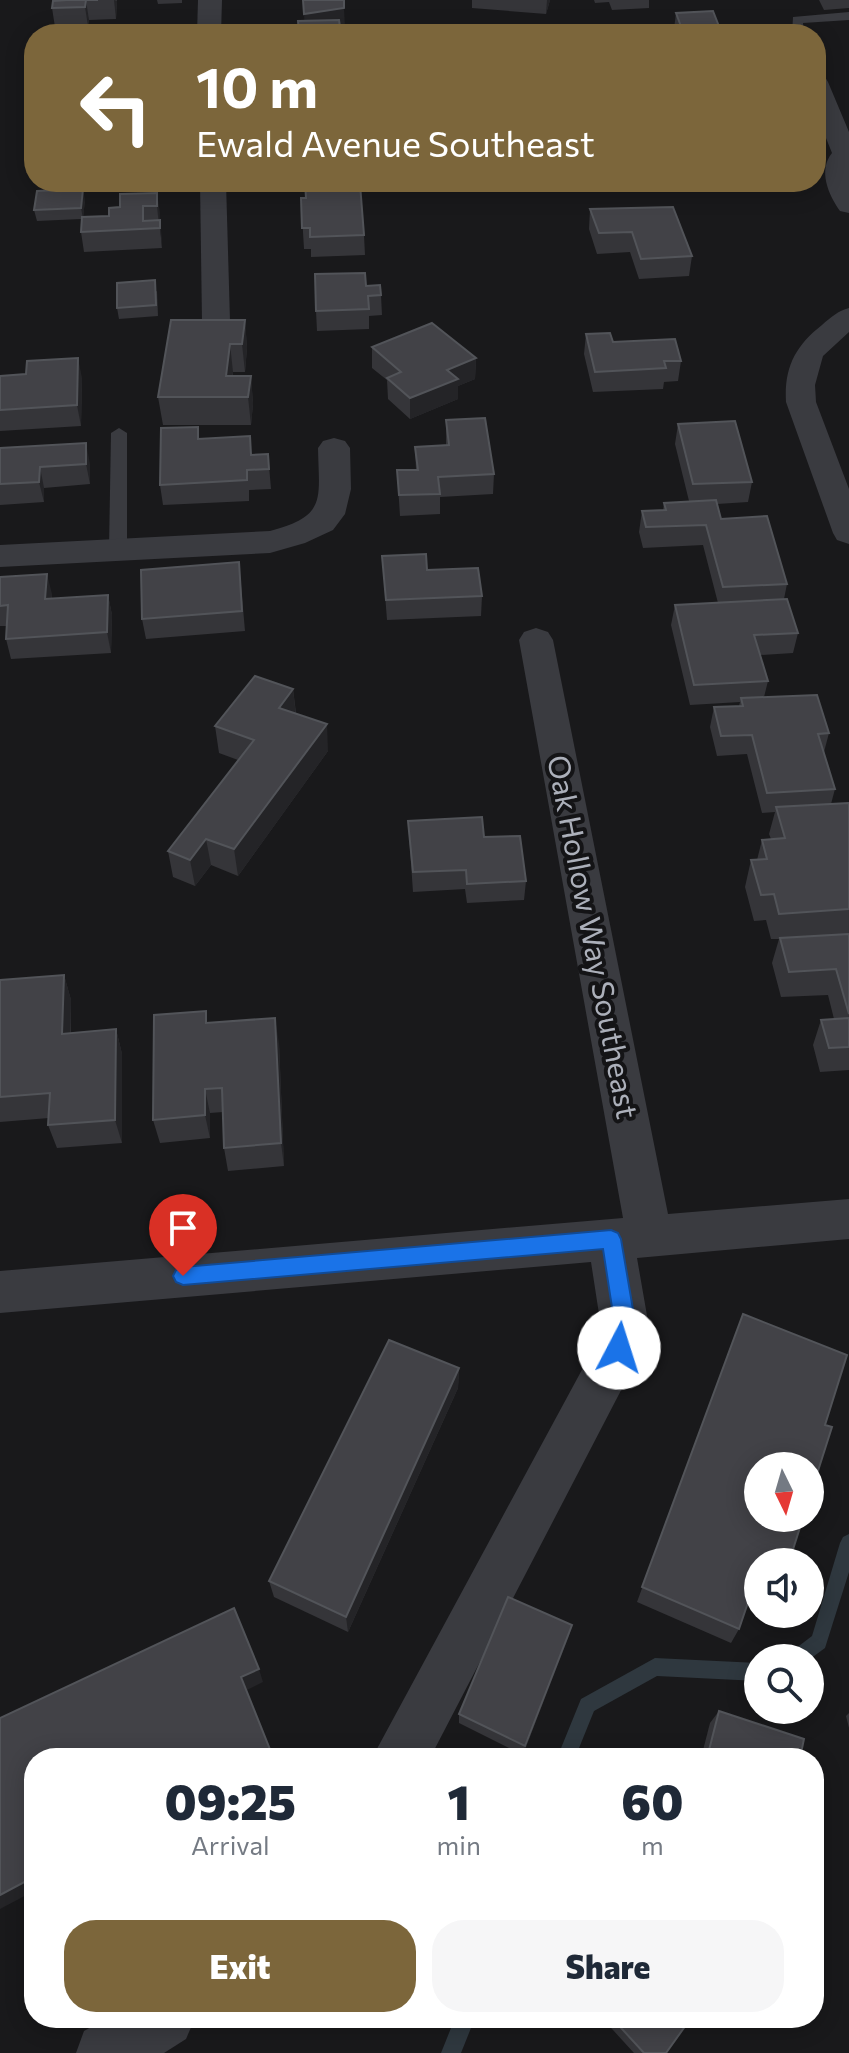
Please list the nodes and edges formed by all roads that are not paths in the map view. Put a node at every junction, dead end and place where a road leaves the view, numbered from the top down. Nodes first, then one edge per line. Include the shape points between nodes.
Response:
1 (210, 0) edge
2 (849, 16) edge
3 (209, 24) edge
4 (797, 24) edge
5 (826, 109) edge
6 (847, 154) edge
7 (213, 192) edge
8 (849, 205) edge
9 (849, 317) edge
10 (216, 321) edge
11 (119, 433) dead end
12 (334, 448) dead end
13 (849, 533) edge
14 (118, 549) junction
15 (0, 556) edge
16 (536, 640) dead end
17 (849, 1219) edge
18 (630, 1237) junction
19 (0, 1292) edge
20 (405, 1748) edge
21 (148, 2028) edge
22 (106, 2053) edge

1 - 3 street
2 - 4 lane
5 - 6 street
6 - 8 street via 837,172
7 - 10 street
9 - 13 street via 809,351 799,382 801,402
11 - 14 lane
12 - 14 street via 335,505 309,533 270,542
14 - 15 street
16 - 18 street, Oak Hollow Way Southeast
17 - 18 street
18 - 19 street
18 - 20 street, Oak Hollow Way Southeast via 619,1348
21 - 22 street

